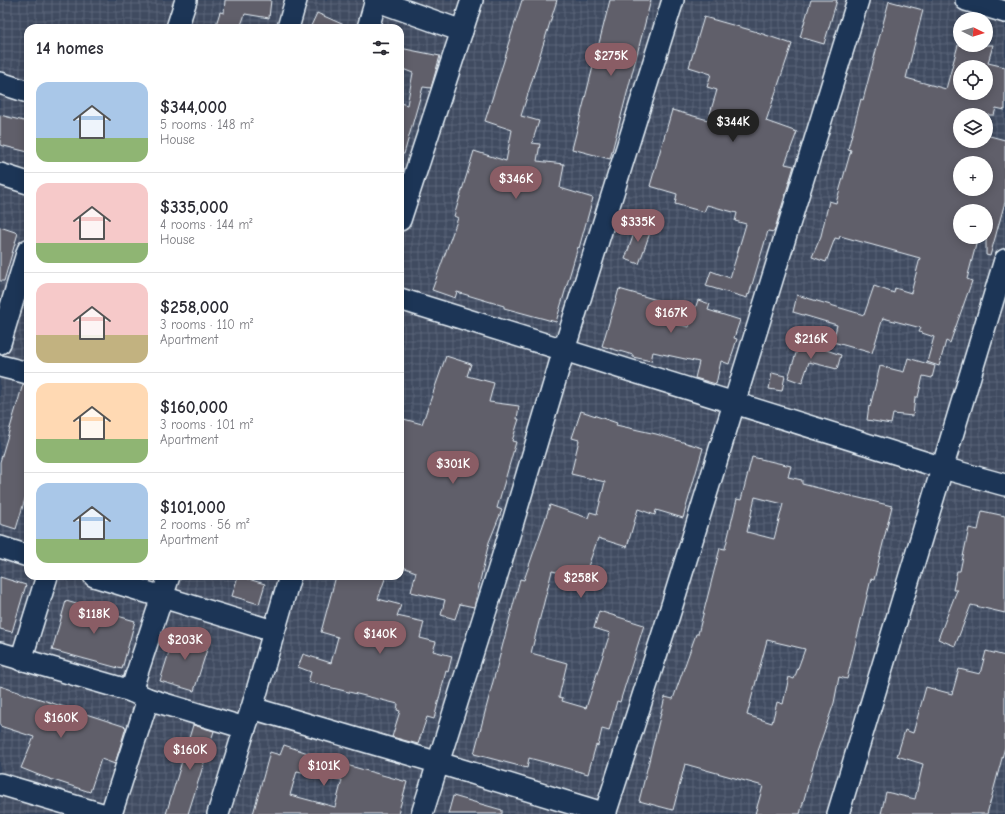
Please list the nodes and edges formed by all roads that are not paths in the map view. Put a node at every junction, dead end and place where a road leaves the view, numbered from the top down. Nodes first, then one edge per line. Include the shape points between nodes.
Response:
1 (186, 0) edge
2 (296, 0) edge
3 (376, 0) edge
4 (472, 0) edge
5 (673, 0) edge
6 (858, 0) edge
7 (966, 0) edge
8 (1005, 12) edge
9 (178, 24) edge
10 (289, 24) edge
11 (369, 24) edge
12 (462, 31) junction
13 (0, 83) edge
14 (24, 91) edge
15 (0, 174) edge
16 (24, 182) edge
17 (404, 207) edge
18 (1005, 260) edge
19 (24, 263) edge
20 (404, 300) edge
21 (0, 344) edge
22 (564, 350) junction
23 (0, 366) edge
24 (24, 372) edge
25 (733, 403) junction
26 (943, 468) junction
27 (1005, 485) edge
28 (0, 547) edge
29 (24, 555) edge
30 (46, 580) edge
31 (107, 580) edge
32 (168, 580) edge
33 (289, 580) edge
34 (162, 597) junction
35 (273, 631) junction
36 (0, 653) edge
37 (21, 660) junction
38 (140, 695) junction
39 (252, 708) junction
40 (245, 728) junction
41 (439, 763) junction
42 (0, 784) edge
43 (102, 814) edge
44 (111, 814) edge
45 (218, 814) edge
46 (422, 814) edge
47 (606, 814) edge
48 (838, 814) edge

1 - 9 street
2 - 10 street
3 - 11 street
3 - 12 street
4 - 12 street
5 - 22 street
6 - 25 street
7 - 8 street
12 - 17 street
13 - 14 street
15 - 16 street
18 - 26 street
19 - 21 street
20 - 22 street
22 - 25 street
22 - 41 street
23 - 24 street
25 - 26 street
25 - 47 street
26 - 27 street
26 - 48 street
28 - 29 street
30 - 37 street
31 - 34 street
32 - 34 street
33 - 35 street
34 - 35 street
34 - 38 street
35 - 39 street
36 - 37 street
37 - 38 street
38 - 40 street
38 - 44 street
39 - 40 street
39 - 41 street
40 - 45 street
41 - 46 street
41 - 47 street
42 - 43 street

